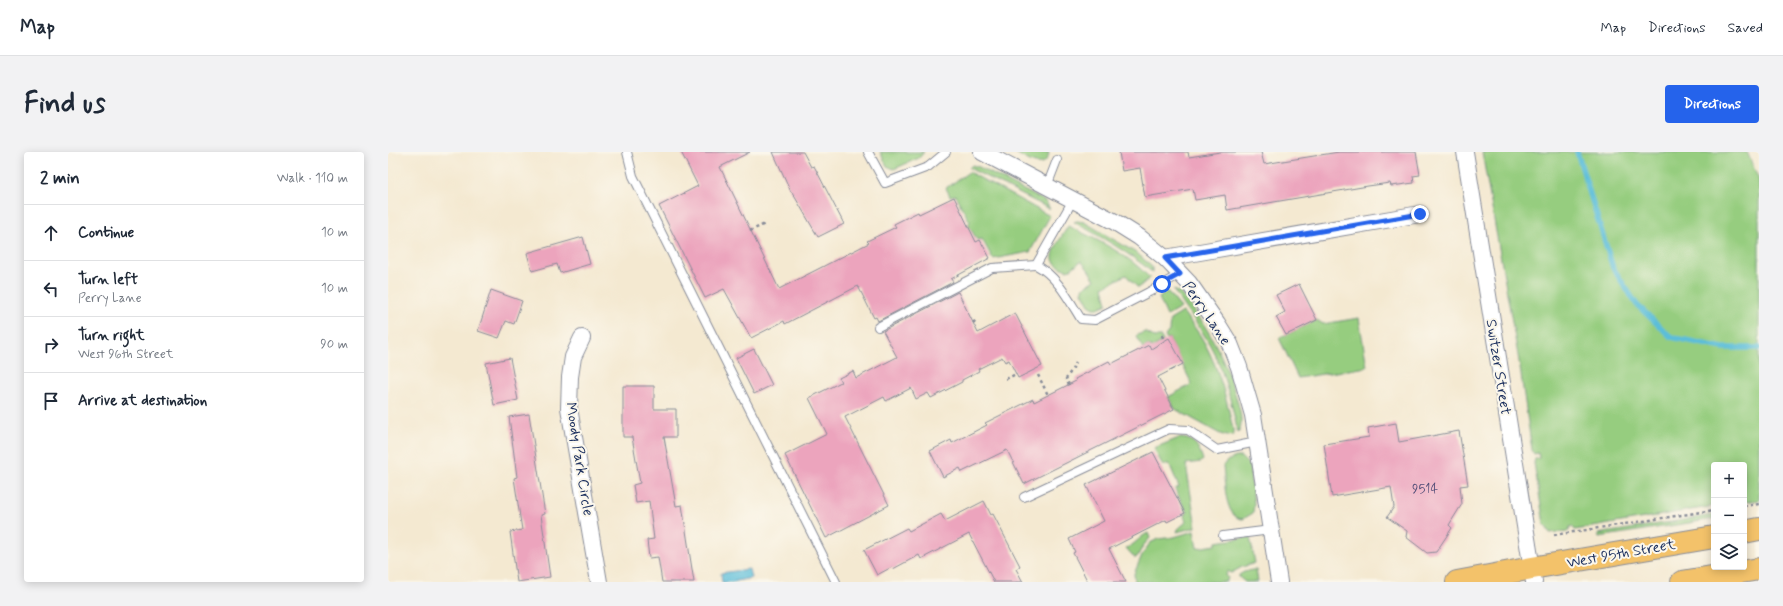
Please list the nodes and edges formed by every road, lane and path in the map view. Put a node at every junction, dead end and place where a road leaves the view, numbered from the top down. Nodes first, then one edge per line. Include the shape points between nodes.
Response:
1 (627, 152) edge
2 (868, 152) edge
3 (946, 152) edge
4 (982, 152) edge
5 (1465, 152) edge
6 (1057, 160) dead end
7 (1047, 186) junction
8 (1073, 200) junction
9 (1420, 214) dead end
10 (765, 224) dead end
11 (750, 231) dead end
12 (1165, 258) junction
13 (1036, 265) junction
14 (1180, 274) junction
15 (976, 319) dead end
16 (973, 323) dead end
17 (878, 327) dead end
18 (1162, 335) dead end
19 (582, 338) dead end
20 (1164, 341) dead end
21 (1076, 363) dead end
22 (1016, 374) dead end
23 (1038, 375) dead end
24 (1006, 379) dead end
25 (1069, 385) dead end
26 (1048, 395) dead end
27 (1257, 442) junction
28 (1024, 497) dead end
29 (1759, 504) edge
30 (1747, 506) edge
31 (1711, 510) edge
32 (1271, 530) junction
33 (1759, 530) edge
34 (1747, 532) edge
35 (1554, 535) dead end
36 (1224, 536) dead end
37 (1711, 538) edge
38 (1759, 569) edge
39 (1533, 575) edge
40 (599, 582) edge
41 (836, 582) edge
42 (1279, 582) edge
43 (1457, 582) edge
44 (1682, 582) edge

1 - 41 lane via 633,176
2 - 3 lane via 885,183 928,166
4 - 7 street, Perry Lane
5 - 39 street, Switzer Street
6 - 7 lane
7 - 8 street, Perry Lane
8 - 12 street, Perry Lane via 1139,237
8 - 13 lane
9 - 12 street
10 - 11 path
12 - 14 street, Perry Lane
13 - 14 lane via 1045,269 1063,290 1081,319 1095,320
13 - 17 lane via 992,268
14 - 27 street, Perry Lane via 1230,344 1247,390
15 - 16 path
18 - 20 path
19 - 40 street, Moody Park Circle via 573,357 569,408
21 - 25 path via 1066,379
22 - 24 path
23 - 26 path
27 - 28 lane via 1217,450 1188,430 1169,428
27 - 32 street, Perry Lane
29 - 30 path
31 - 35 path
32 - 36 lane
32 - 42 street, Perry Lane
33 - 34 main road
37 - 39 main road, West 95th Street
38 - 44 main road
39 - 43 main road, West 95th Street

